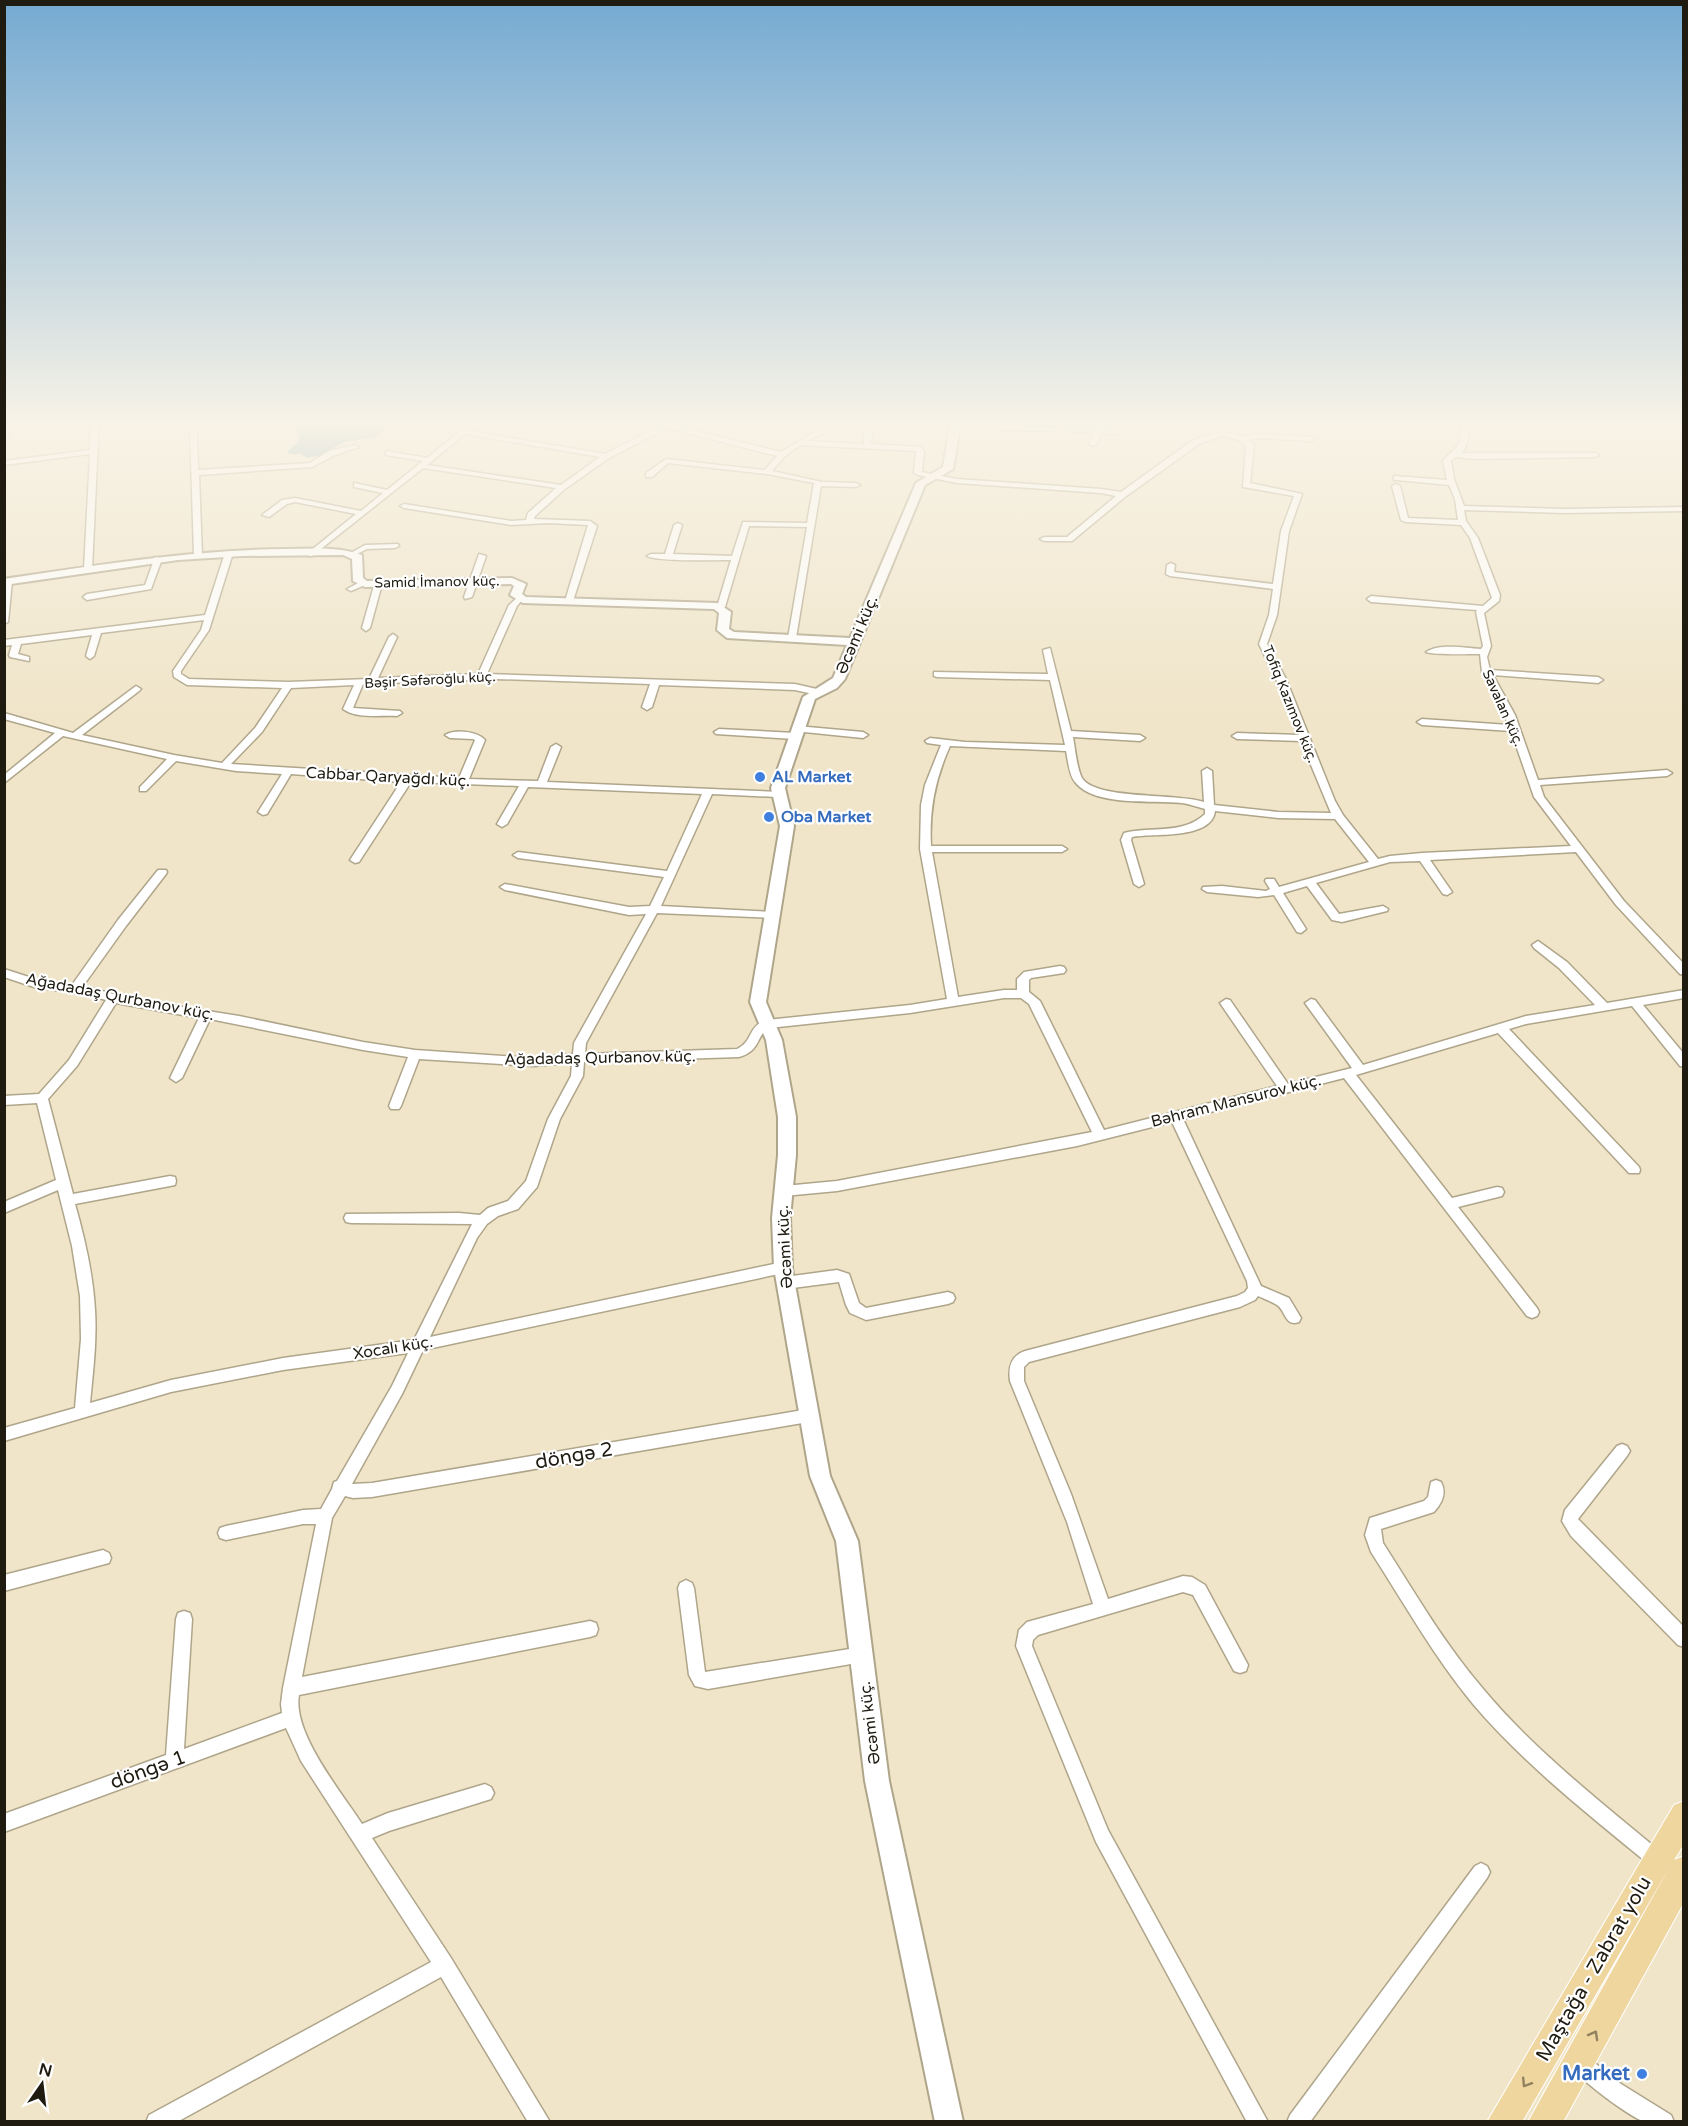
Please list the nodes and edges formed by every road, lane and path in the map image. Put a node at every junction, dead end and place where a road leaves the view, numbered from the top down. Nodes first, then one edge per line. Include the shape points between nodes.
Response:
1 (90, 520) edge
2 (198, 520) edge
3 (353, 520) edge
4 (488, 520) edge
5 (813, 520) edge
6 (905, 520) edge
7 (1092, 520) edge
8 (1289, 520) edge
9 (1409, 520) edge
10 (529, 522) joint
11 (1464, 523) joint
12 (678, 525) dead end
13 (812, 525) junction
14 (1044, 539) dead end
15 (395, 546) dead end
16 (229, 554) junction
17 (312, 554) junction
18 (353, 554) junction
19 (198, 555) junction
20 (482, 555) dead end
21 (651, 556) dead end
22 (668, 556) junction
23 (735, 558) junction
24 (158, 559) junction
25 (1171, 565) dead end
26 (88, 569) junction
27 (6, 581) edge
28 (473, 582) junction
29 (362, 583) junction
30 (378, 584) junction
31 (1278, 586) junction
32 (351, 589) dead end
33 (87, 597) dead end
34 (468, 597) dead end
35 (519, 599) junction
36 (1371, 599) dead end
37 (568, 602) junction
38 (721, 607) junction
39 (1482, 608) junction
40 (210, 617) junction
41 (4, 622) edge
42 (366, 628) dead end
43 (97, 631) junction
44 (393, 637) dead end
45 (792, 638) junction
46 (17, 641) junction
47 (855, 642) junction
48 (4, 643) edge
49 (1047, 650) dead end
50 (1430, 652) dead end
51 (1485, 652) junction
52 (90, 656) dead end
53 (26, 659) dead end
54 (1486, 672) junction
55 (937, 674) dead end
56 (481, 677) junction
57 (1054, 677) junction
58 (1598, 680) dead end
59 (372, 682) junction
60 (359, 683) junction
61 (655, 683) junction
62 (288, 685) junction
63 (136, 688) dead end
64 (818, 692) junction
65 (647, 707) dead end
66 (397, 713) dead end
67 (4, 716) edge
68 (1422, 722) dead end
69 (1514, 728) junction
70 (62, 732) junction
71 (719, 732) dead end
72 (796, 733) junction
73 (1066, 734) junction
74 (450, 735) dead end
75 (863, 735) dead end
76 (75, 736) junction
77 (1237, 736) dead end
78 (1140, 738) dead end
79 (1303, 738) junction
80 (930, 741) dead end
81 (946, 744) junction
82 (556, 747) dead end
83 (1069, 748) junction
84 (174, 758) junction
85 (224, 766) junction
86 (1207, 771) dead end
87 (288, 772) junction
88 (1668, 773) dead end
89 (408, 779) junction
90 (4, 780) edge
91 (463, 781) junction
92 (1533, 783) junction
93 (525, 784) junction
94 (541, 785) junction
95 (143, 789) dead end
96 (708, 792) junction
97 (777, 794) junction
98 (1210, 807) junction
99 (263, 812) dead end
100 (1338, 816) junction
101 (502, 824) dead end
102 (925, 849) junction
103 (1062, 849) dead end
104 (1578, 849) junction
105 (518, 855) dead end
106 (1422, 856) junction
107 (355, 860) dead end
108 (1375, 862) junction
109 (162, 872) dead end
110 (671, 875) junction
111 (1270, 881) dead end
112 (1310, 883) junction
113 (1139, 884) dead end
114 (504, 887) dead end
115 (1207, 889) dead end
116 (1278, 892) junction
117 (1447, 892) dead end
118 (652, 909) junction
119 (1383, 909) dead end
120 (771, 916) junction
121 (1301, 929) dead end
122 (1538, 945) dead end
123 (1059, 970) dead end
124 (1683, 970) edge
125 (4, 973) edge
126 (76, 988) junction
127 (1023, 994) junction
128 (1683, 994) edge
129 (112, 999) junction
130 (1635, 1002) junction
131 (953, 1003) junction
132 (1226, 1003) dead end
133 (1311, 1003) dead end
134 (1604, 1007) junction
135 (206, 1015) junction
136 (767, 1024) junction
137 (1501, 1028) junction
138 (415, 1054) junction
139 (579, 1058) junction
140 (1683, 1063) edge
141 (1354, 1072) junction
142 (176, 1077) dead end
143 (1286, 1088) junction
144 (42, 1098) junction
145 (4, 1101) edge
146 (395, 1106) dead end
147 (1175, 1116) junction
148 (1101, 1135) junction
149 (1634, 1170) dead end
150 (170, 1181) dead end
151 (63, 1182) junction
152 (784, 1191) junction
153 (1497, 1192) dead end
154 (69, 1200) junction
155 (1450, 1204) junction
156 (4, 1208) edge
157 (351, 1218) dead end
158 (482, 1220) junction
159 (784, 1275) junction
160 (1255, 1289) junction
161 (948, 1298) dead end
162 (1532, 1312) dead end
163 (1294, 1318) dead end
164 (419, 1346) junction
165 (82, 1411) junction
166 (809, 1416) junction
167 (4, 1436) edge
168 (1622, 1451) dead end
169 (1436, 1486) dead end
170 (339, 1487) junction
171 (325, 1516) junction
172 (226, 1533) dead end
173 (103, 1558) dead end
174 (4, 1583) edge
175 (686, 1588) dead end
176 (1103, 1609) junction
177 (184, 1618) dead end
178 (590, 1629) dead end
179 (1683, 1639) edge
180 (862, 1655) junction
181 (1240, 1665) dead end
182 (291, 1688) junction
183 (291, 1718) junction
184 (174, 1761) junction
185 (485, 1793) dead end
186 (1683, 1815) edge
187 (4, 1823) edge
188 (358, 1835) junction
189 (1670, 1866) edge
190 (1481, 1872) dead end
191 (444, 1965) junction
192 (1579, 2063) junction
193 (156, 2121) edge
194 (540, 2121) edge
195 (949, 2121) edge
196 (1258, 2121) edge
197 (1297, 2121) edge
198 (1503, 2121) edge
199 (1544, 2121) edge
200 (1664, 2121) edge

1 - 26 street
2 - 19 street
3 - 17 street
4 - 10 street
5 - 13 street
6 - 47 street, Əcəmi küç.
7 - 14 street via 1069,539
8 - 31 street, Tofiq Kazımov küç.
9 - 11 street
10 - 37 street via 592,524
11 - 39 street via 1474,538 1496,595 1492,604
12 - 22 street
13 - 23 street via 746,524
13 - 45 street
15 - 18 street via 365,547
16 - 17 street
16 - 19 street
16 - 40 street, Bəşir Səfəroğlu küç.
17 - 18 street
18 - 29 street, Samid İmanov küç. via 358,557 357,579
19 - 24 street
20 - 28 street
21 - 22 street
22 - 23 street
23 - 38 street
24 - 26 street
24 - 33 street via 148,587
25 - 31 street via 1169,572 1178,576
26 - 27 street
27 - 41 street
28 - 30 street, Samid İmanov küç.
28 - 34 street
28 - 35 street, Samid İmanov küç. via 519,583
29 - 30 street, Samid İmanov küç.
29 - 32 street
30 - 42 street
31 - 79 street, Tofiq Kazımov küç. via 1263,644
35 - 37 street, Samid İmanov küç.
35 - 56 street
36 - 39 street
37 - 38 street, Samid İmanov küç.
38 - 45 street via 725,612 725,633
39 - 51 street, Savalan küç. via 1479,615
40 - 43 street
40 - 62 street, Bəşir Səfəroğlu küç. via 200,640 177,671 182,680 196,684
43 - 46 street
43 - 52 street
44 - 59 street
45 - 47 street
46 - 48 street
46 - 53 street via 13,655
47 - 64 street, Əcəmi küç. via 837,681
49 - 57 street
50 - 51 street
51 - 54 street, Savalan küç.
54 - 58 street
54 - 69 street, Savalan küç.
55 - 57 street
56 - 59 street, Bəşir Səfəroğlu küç.
56 - 61 street, Bəşir Səfəroğlu küç.
57 - 73 street
59 - 60 street, Bəşir Səfəroğlu küç.
60 - 62 street, Bəşir Səfəroğlu küç.
60 - 66 street via 348,709
61 - 64 street, Bəşir Səfəroğlu küç. via 795,687
61 - 65 street
62 - 85 street via 259,730
63 - 76 street
64 - 72 street, Əcəmi küç. via 807,700
67 - 70 street, Cabbar Qaryağdı küç.
68 - 69 street
69 - 92 street, Savalan küç.
70 - 76 street, Cabbar Qaryağdı küç.
70 - 90 street
71 - 72 street
72 - 75 street
72 - 97 street, Əcəmi küç.
73 - 78 street
73 - 83 street
74 - 91 street via 476,736 480,740
76 - 84 street, Cabbar Qaryağdı küç.
77 - 79 street
79 - 100 street, Tofiq Kazımov küç.
80 - 81 street
81 - 83 street
81 - 102 street via 929,787
82 - 94 street
83 - 98 street via 1078,780 1093,792 1186,800
84 - 85 street, Cabbar Qaryağdı küç.
84 - 95 street
85 - 87 street, Cabbar Qaryağdı küç.
86 - 98 street
87 - 89 street, Cabbar Qaryağdı küç.
87 - 99 street
88 - 92 street
89 - 91 street, Cabbar Qaryağdı küç.
89 - 107 street
91 - 93 street, Cabbar Qaryağdı küç.
92 - 104 street, Savalan küç. via 1547,809
93 - 94 street, Cabbar Qaryağdı küç.
93 - 101 street
94 - 96 street, Cabbar Qaryağdı küç.
96 - 97 street, Cabbar Qaryağdı küç.
96 - 110 street
97 - 120 street, Əcəmi küç. via 786,809 787,826
98 - 100 street via 1286,817
98 - 113 street via 1204,823 1194,828 1128,835 1126,840
100 - 108 street, Tofiq Kazımov küç.
102 - 103 street
102 - 131 street
104 - 106 street
104 - 124 street, Savalan küç. via 1620,903
105 - 110 street
106 - 108 street
106 - 117 street
108 - 112 street
109 - 126 street
110 - 118 street
111 - 116 street
112 - 116 street
112 - 119 street via 1336,916
114 - 118 street via 629,911
115 - 116 street
116 - 121 street
118 - 120 street
118 - 139 street via 580,1043
120 - 136 street, Əcəmi küç. via 758,993
122 - 134 street
123 - 127 street via 1028,975 1023,979
125 - 126 street, Ağadadaş Qurbanov küç. via 34,983
126 - 129 street, Ağadadaş Qurbanov küç.
127 - 131 street
127 - 148 street via 1034,1001
128 - 130 street, Bəhram Mansurov küç.
129 - 135 street, Ağadadaş Qurbanov küç.
129 - 144 street via 73,1063
130 - 134 street, Bəhram Mansurov küç.
130 - 140 street
131 - 136 street
132 - 143 street
133 - 141 street
134 - 137 street, Bəhram Mansurov küç. via 1551,1014
135 - 138 street, Ağadadaş Qurbanov küç.
135 - 142 street
136 - 139 street, Ağadadaş Qurbanov küç. via 760,1026 750,1049 739,1053
136 - 152 street, Əcəmi küç. via 776,1048 787,1117
137 - 141 street, Bəhram Mansurov küç.
137 - 149 street
138 - 139 street, Ağadadaş Qurbanov küç. via 533,1062
138 - 146 street
139 - 158 street via 574,1085 554,1119 532,1183 513,1205
141 - 143 street, Bəhram Mansurov küç.
141 - 155 street
143 - 147 street, Bəhram Mansurov küç.
144 - 145 street
144 - 151 street
147 - 148 street, Bəhram Mansurov küç.
147 - 160 street
148 - 152 street, Bəhram Mansurov küç. via 837,1186
150 - 154 street
151 - 154 street
151 - 156 street
152 - 159 street, Əcəmi küç.
153 - 155 street
154 - 165 street via 88,1303
155 - 162 street
157 - 158 street
158 - 164 street
159 - 161 street, Xocalı küç. via 844,1278 853,1309 859,1313
159 - 164 street, Xocalı küç.
159 - 166 street, Əcəmi küç.
160 - 163 street via 1284,1302
160 - 176 street via 1240,1301 1018,1361 1017,1381 1069,1503
164 - 165 street, Xocalı küç. via 222,1375
164 - 170 street
165 - 167 street, Xocalı küç.
166 - 170 street, döngə 2 via 372,1491
166 - 180 street, Əcəmi küç. via 824,1488 847,1541
168 - 179 street via 1570,1515 1570,1521
169 - 189 street via 1435,1500 1429,1507 1376,1523 1373,1536 1377,1547 1426,1624 1492,1713 1527,1750
170 - 171 street
171 - 172 street
171 - 182 street
173 - 174 street
175 - 180 street via 700,1680
176 - 181 street via 1183,1584 1192,1585
176 - 196 street via 1033,1628 1025,1636 1024,1646 1102,1836
177 - 184 street
178 - 182 street
180 - 195 street, Əcəmi küç. via 886,1832
182 - 183 street
183 - 184 street, döngə 1
183 - 188 street via 307,1755
184 - 187 street, döngə 1
185 - 188 street
186 - 189 main road, Maştağa - Zabrat yolu
188 - 191 street
192 -> 189 main road
189 -> 198 main road, Maştağa - Zabrat yolu
190 - 197 street
191 - 193 street
191 - 194 street
192 - 199 main road
192 - 200 street via 1614,2091

